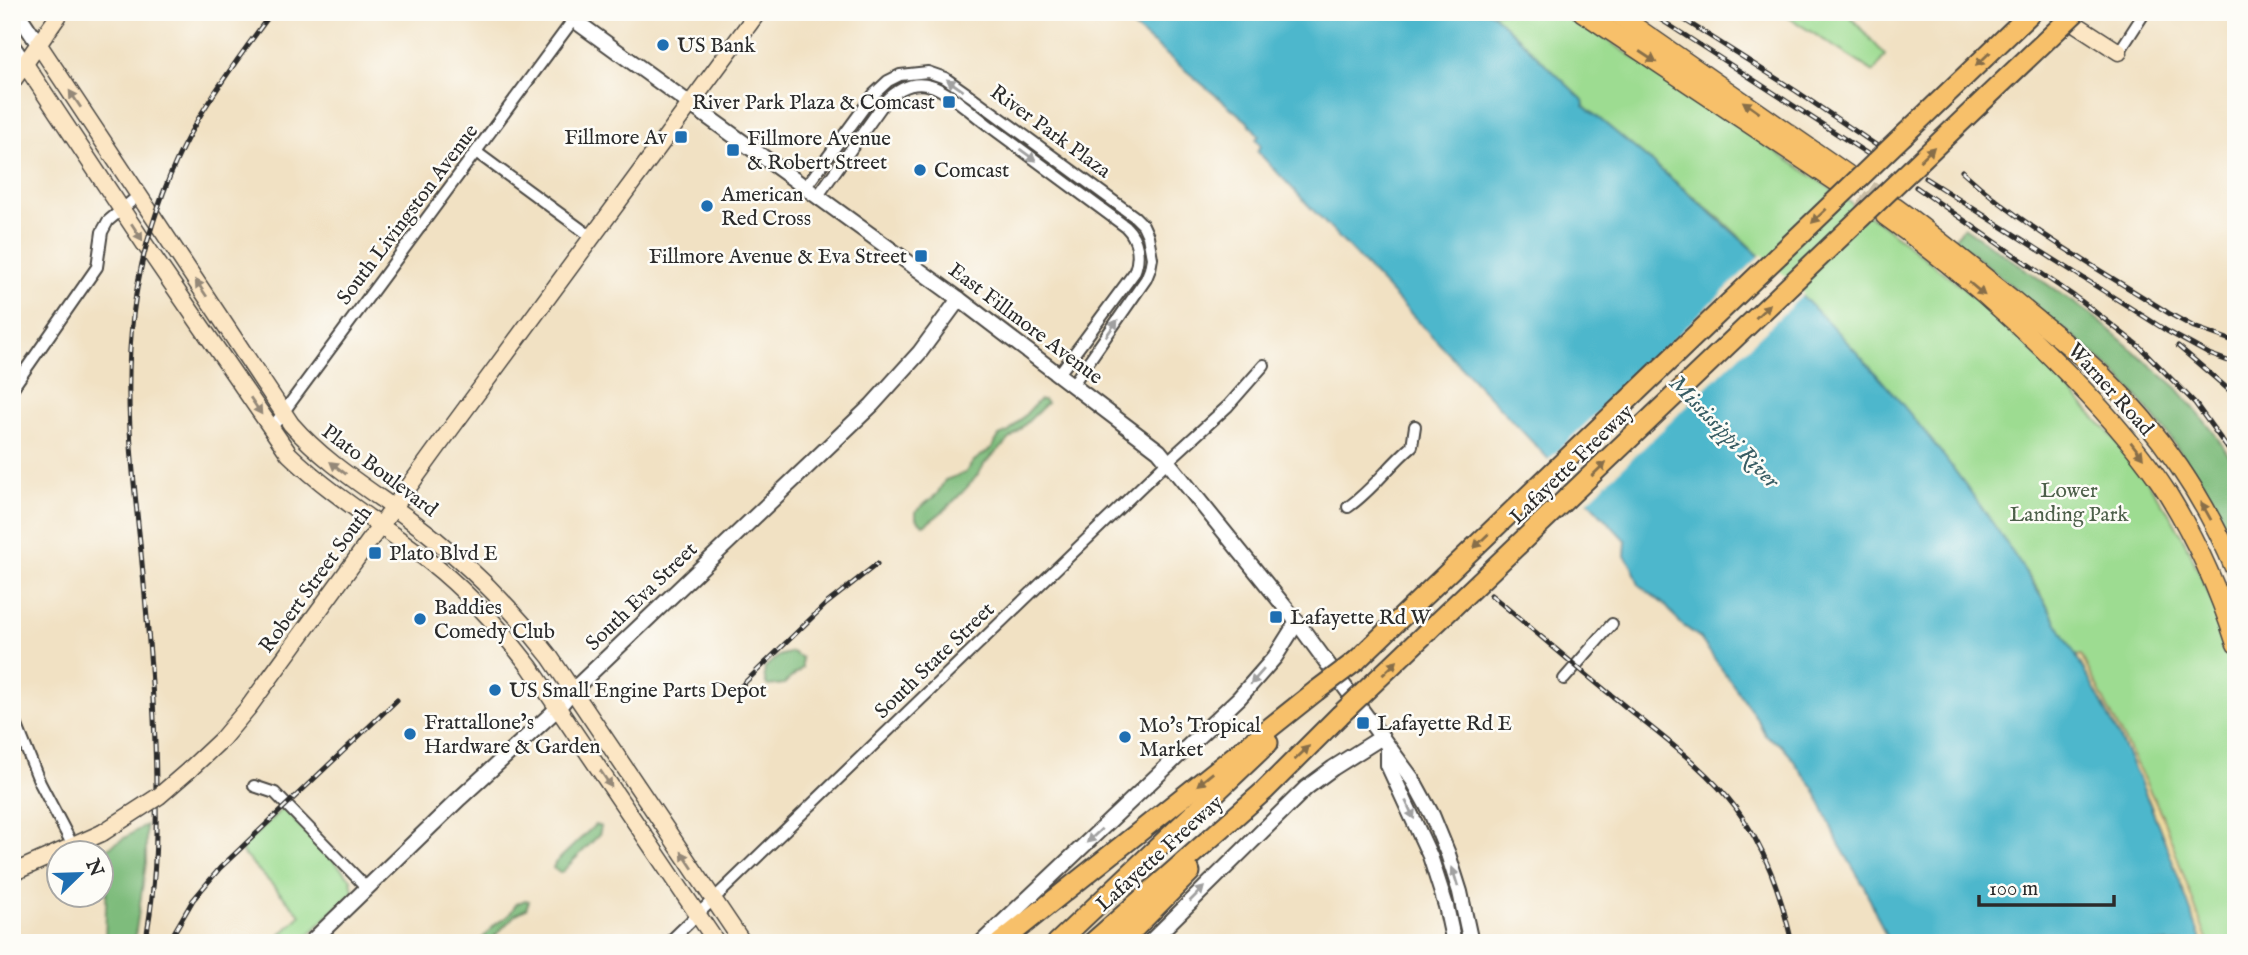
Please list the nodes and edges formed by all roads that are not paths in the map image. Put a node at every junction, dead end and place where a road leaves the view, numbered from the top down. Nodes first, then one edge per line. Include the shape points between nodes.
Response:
1 (17, 12) edge
2 (61, 12) edge
3 (758, 12) edge
4 (1582, 12) edge
5 (1614, 12) edge
6 (2032, 12) edge
7 (2057, 12) edge
8 (2076, 12) edge
9 (2145, 12) edge
10 (571, 15) edge
11 (12, 45) edge
12 (39, 45) junction
13 (2119, 52) joint
14 (25, 64) junction
15 (12, 82) edge
16 (690, 106) junction
17 (476, 152) junction
18 (811, 193) junction
19 (139, 195) junction
20 (121, 208) junction
21 (593, 238) junction
22 (959, 299) junction
23 (1264, 365) dead end
24 (1059, 374) junction
25 (1073, 384) junction
26 (12, 389) edge
27 (282, 413) junction
28 (1415, 426) dead end
29 (271, 429) junction
30 (1168, 461) junction
31 (1348, 507) dead end
32 (393, 508) junction
33 (380, 525) junction
34 (2236, 572) edge
35 (1297, 622) junction
36 (1612, 624) dead end
37 (2236, 644) edge
38 (1564, 679) dead end
39 (572, 691) junction
40 (1318, 693) junction
41 (558, 708) junction
42 (12, 713) edge
43 (1385, 742) junction
44 (254, 786) dead end
45 (1264, 791) junction
46 (70, 839) edge
47 (89, 839) edge
48 (46, 858) edge
49 (12, 873) edge
50 (367, 888) junction
51 (714, 899) junction
52 (698, 915) junction
53 (310, 943) edge
54 (668, 943) edge
55 (717, 943) edge
56 (743, 943) edge
57 (981, 943) edge
58 (1000, 943) edge
59 (1057, 943) edge
60 (1092, 943) edge
61 (1120, 943) edge
62 (1149, 943) edge
63 (1454, 943) edge
64 (1471, 943) edge

1 - 12 street
2 - 12 main road
3 - 16 main road, Robert Street South
4 -> 5 highway via 1842,178
6 -> 40 highway, Lafayette Freeway, bridge
7 - 13 main road
45 -> 8 highway, Lafayette Freeway, bridge
9 - 13 street
10 - 16 street, East Fillmore Avenue
10 - 17 street, South Livingston Avenue
11 - 14 street
12 - 14 main road
19 -> 12 main road, Plato Boulevard
14 - 15 main road
14 - 20 main road, Plato Boulevard
16 - 18 street, East Fillmore Avenue
16 - 21 main road, Robert Street South
17 - 21 street
17 - 27 street, South Livingston Avenue
18 - 22 street, East Fillmore Avenue
18 -> 24 street, River Park Plaza via 895,92 927,85 964,107 1126,227 1136,240 1139,258 1135,272
25 -> 18 street, River Park Plaza via 1146,279 1152,258 1148,236 1135,217 946,78 916,71 888,81 874,94
19 - 20 street
27 -> 19 main road, Plato Boulevard
20 - 26 street via 104,227 97,267
20 -> 29 main road, Plato Boulevard
21 - 32 main road, Robert Street South
22 - 24 street, East Fillmore Avenue
22 - 39 street, South Eva Street via 888,389
23 - 30 street, South State Street via 1228,407
24 - 25 street, East Fillmore Avenue
25 - 30 street, East Fillmore Avenue
27 - 29 street, South Livingston Avenue
32 -> 27 main road, Plato Boulevard via 319,453
28 - 31 street via 1412,446
29 - 33 main road, Plato Boulevard via 299,464
30 - 35 street, East Fillmore Avenue
30 - 51 street, South State Street
32 - 33 main road, Robert Street South
32 - 39 main road, Plato Boulevard via 469,567 509,607
33 - 41 main road, Plato Boulevard via 442,572 498,627
33 - 47 main road, Robert Street South, bridge via 222,739 159,796
34 -> 37 highway, Warner Road via 2186,478 2118,392 2073,349 1935,236 1890,211 2014,321 2132,444 2193,538
35 - 43 street, East Fillmore Avenue
35 -> 57 street via 1275,657 1239,698
36 - 38 street
39 - 41 street, South Eva Street
51 -> 39 main road, Plato Boulevard
40 -> 58 highway
40 - 59 highway, Lafayette Freeway
41 - 50 street, South Eva Street
41 -> 52 main road, Plato Boulevard
42 - 46 street via 40,783
62 -> 43 street via 1306,788 1332,768
43 -> 63 street, East Fillmore Avenue via 1388,765 1430,856
64 -> 43 street, East Fillmore Avenue via 1441,836 1413,780
44 - 50 street via 275,793
45 - 60 highway, Lafayette Freeway
45 - 61 highway
48 - 49 main road, Robert Street South
50 - 53 street, South Eva Street
51 - 52 street, South State Street
51 - 56 main road, Plato Boulevard
52 - 54 street, South State Street
52 - 55 main road, Plato Boulevard

